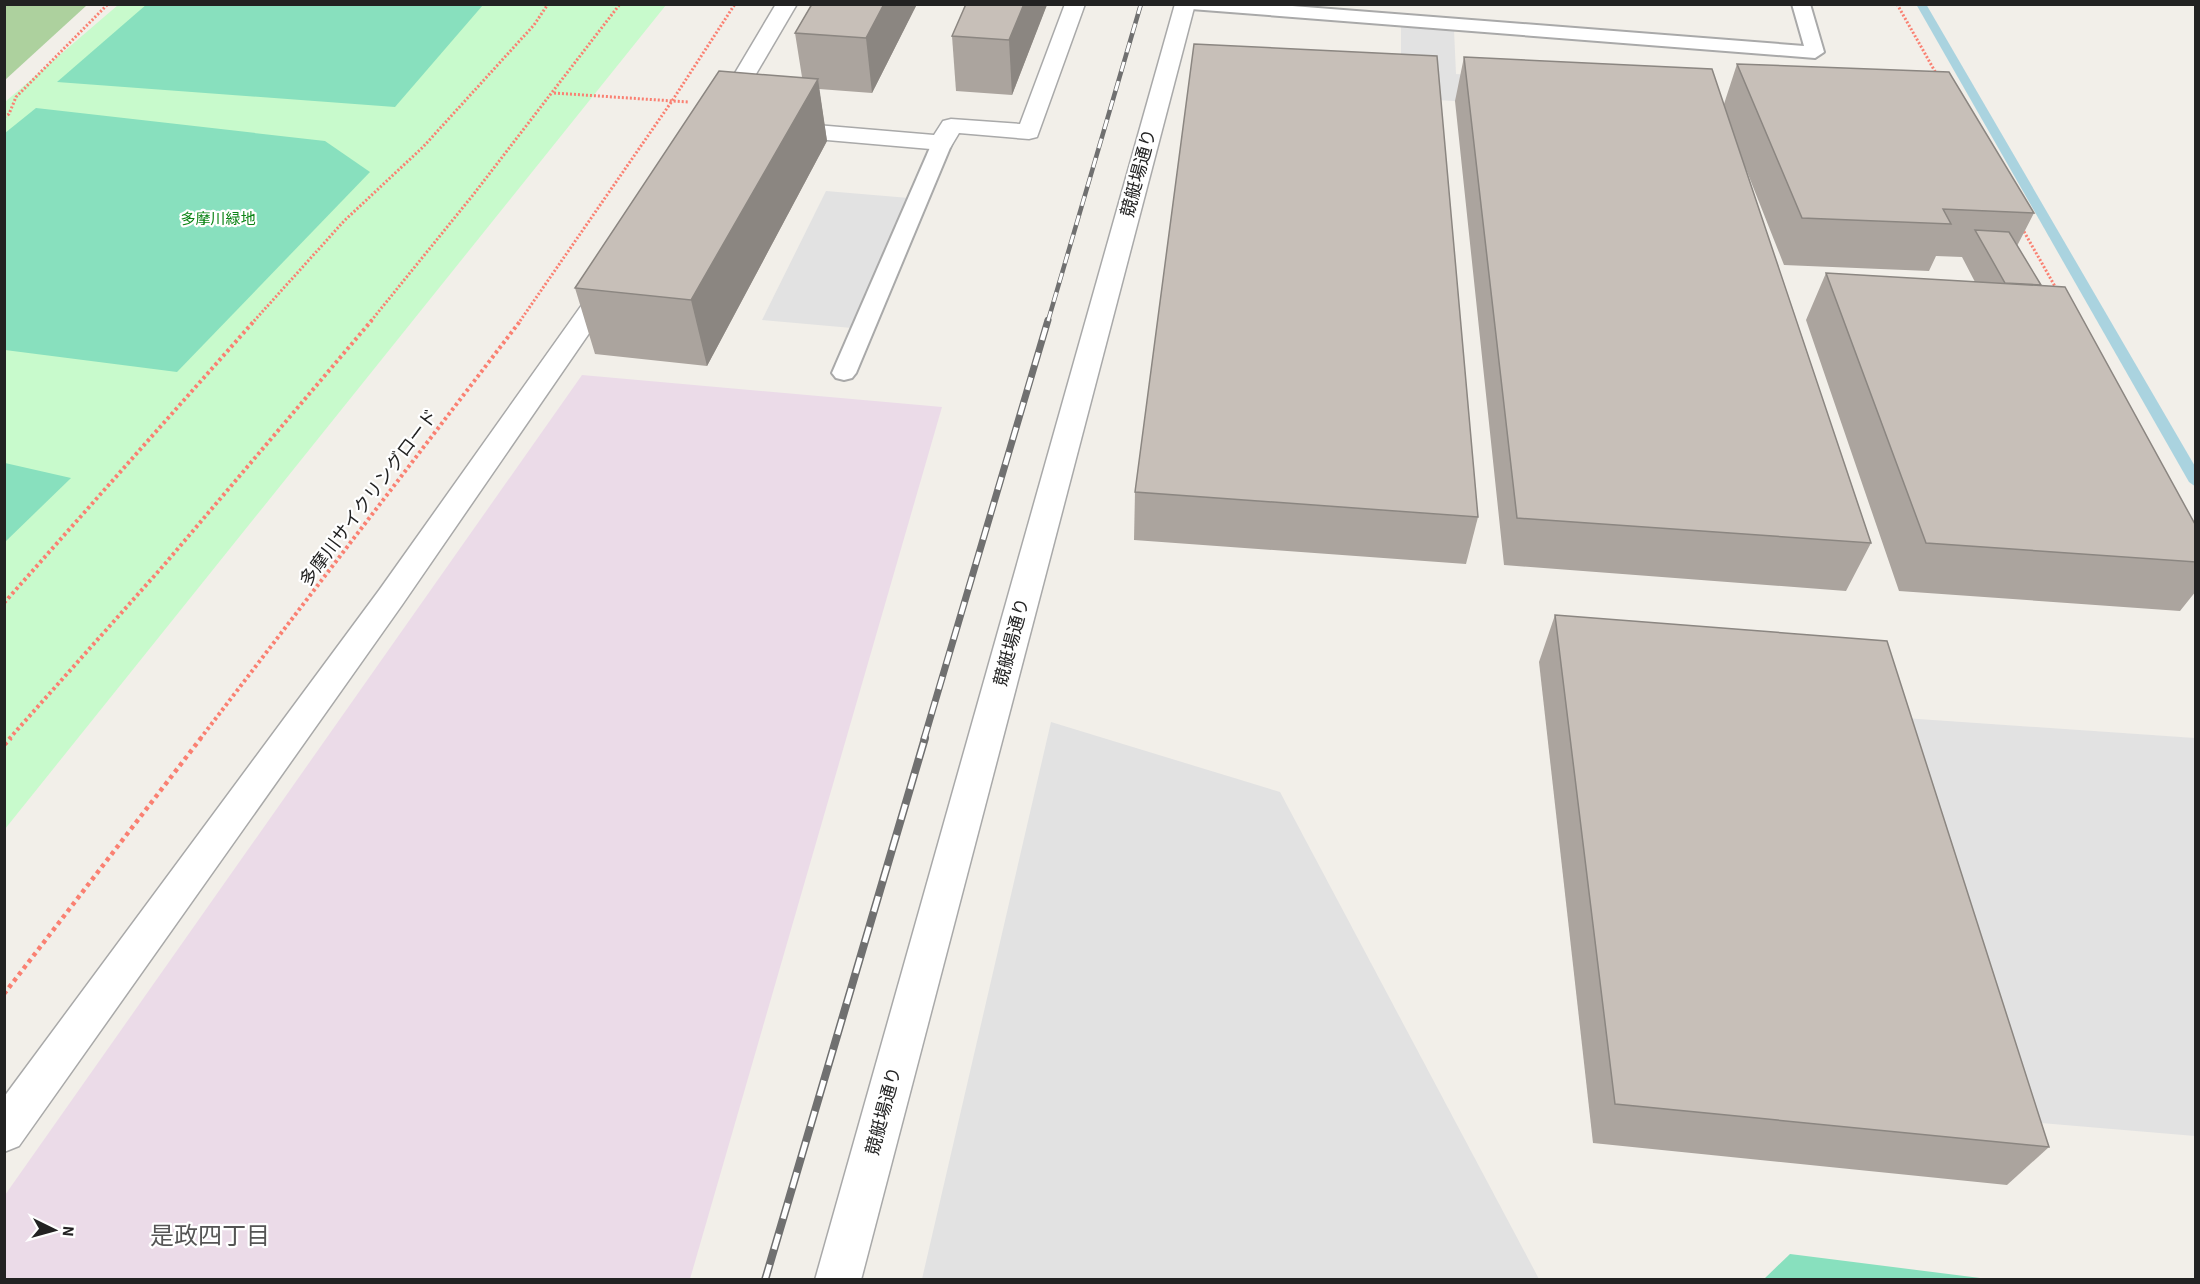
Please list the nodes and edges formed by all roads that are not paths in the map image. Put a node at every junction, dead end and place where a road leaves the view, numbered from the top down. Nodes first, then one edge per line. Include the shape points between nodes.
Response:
1 (787, 4) edge
2 (1075, 4) edge
3 (1185, 4) edge
4 (1191, 4) edge
5 (1802, 4) edge
6 (722, 128) edge
7 (763, 128) edge
8 (942, 143) junction
9 (626, 259) edge
10 (844, 373) dead end
11 (4, 1132) edge
12 (838, 1280) edge

1 - 6 street
2 - 8 street via 1029,132 951,126
3 - 12 street, 競艇場通り
4 - 5 lane via 1815,52
7 - 8 street
8 - 10 lane
9 - 11 street via 391,597

